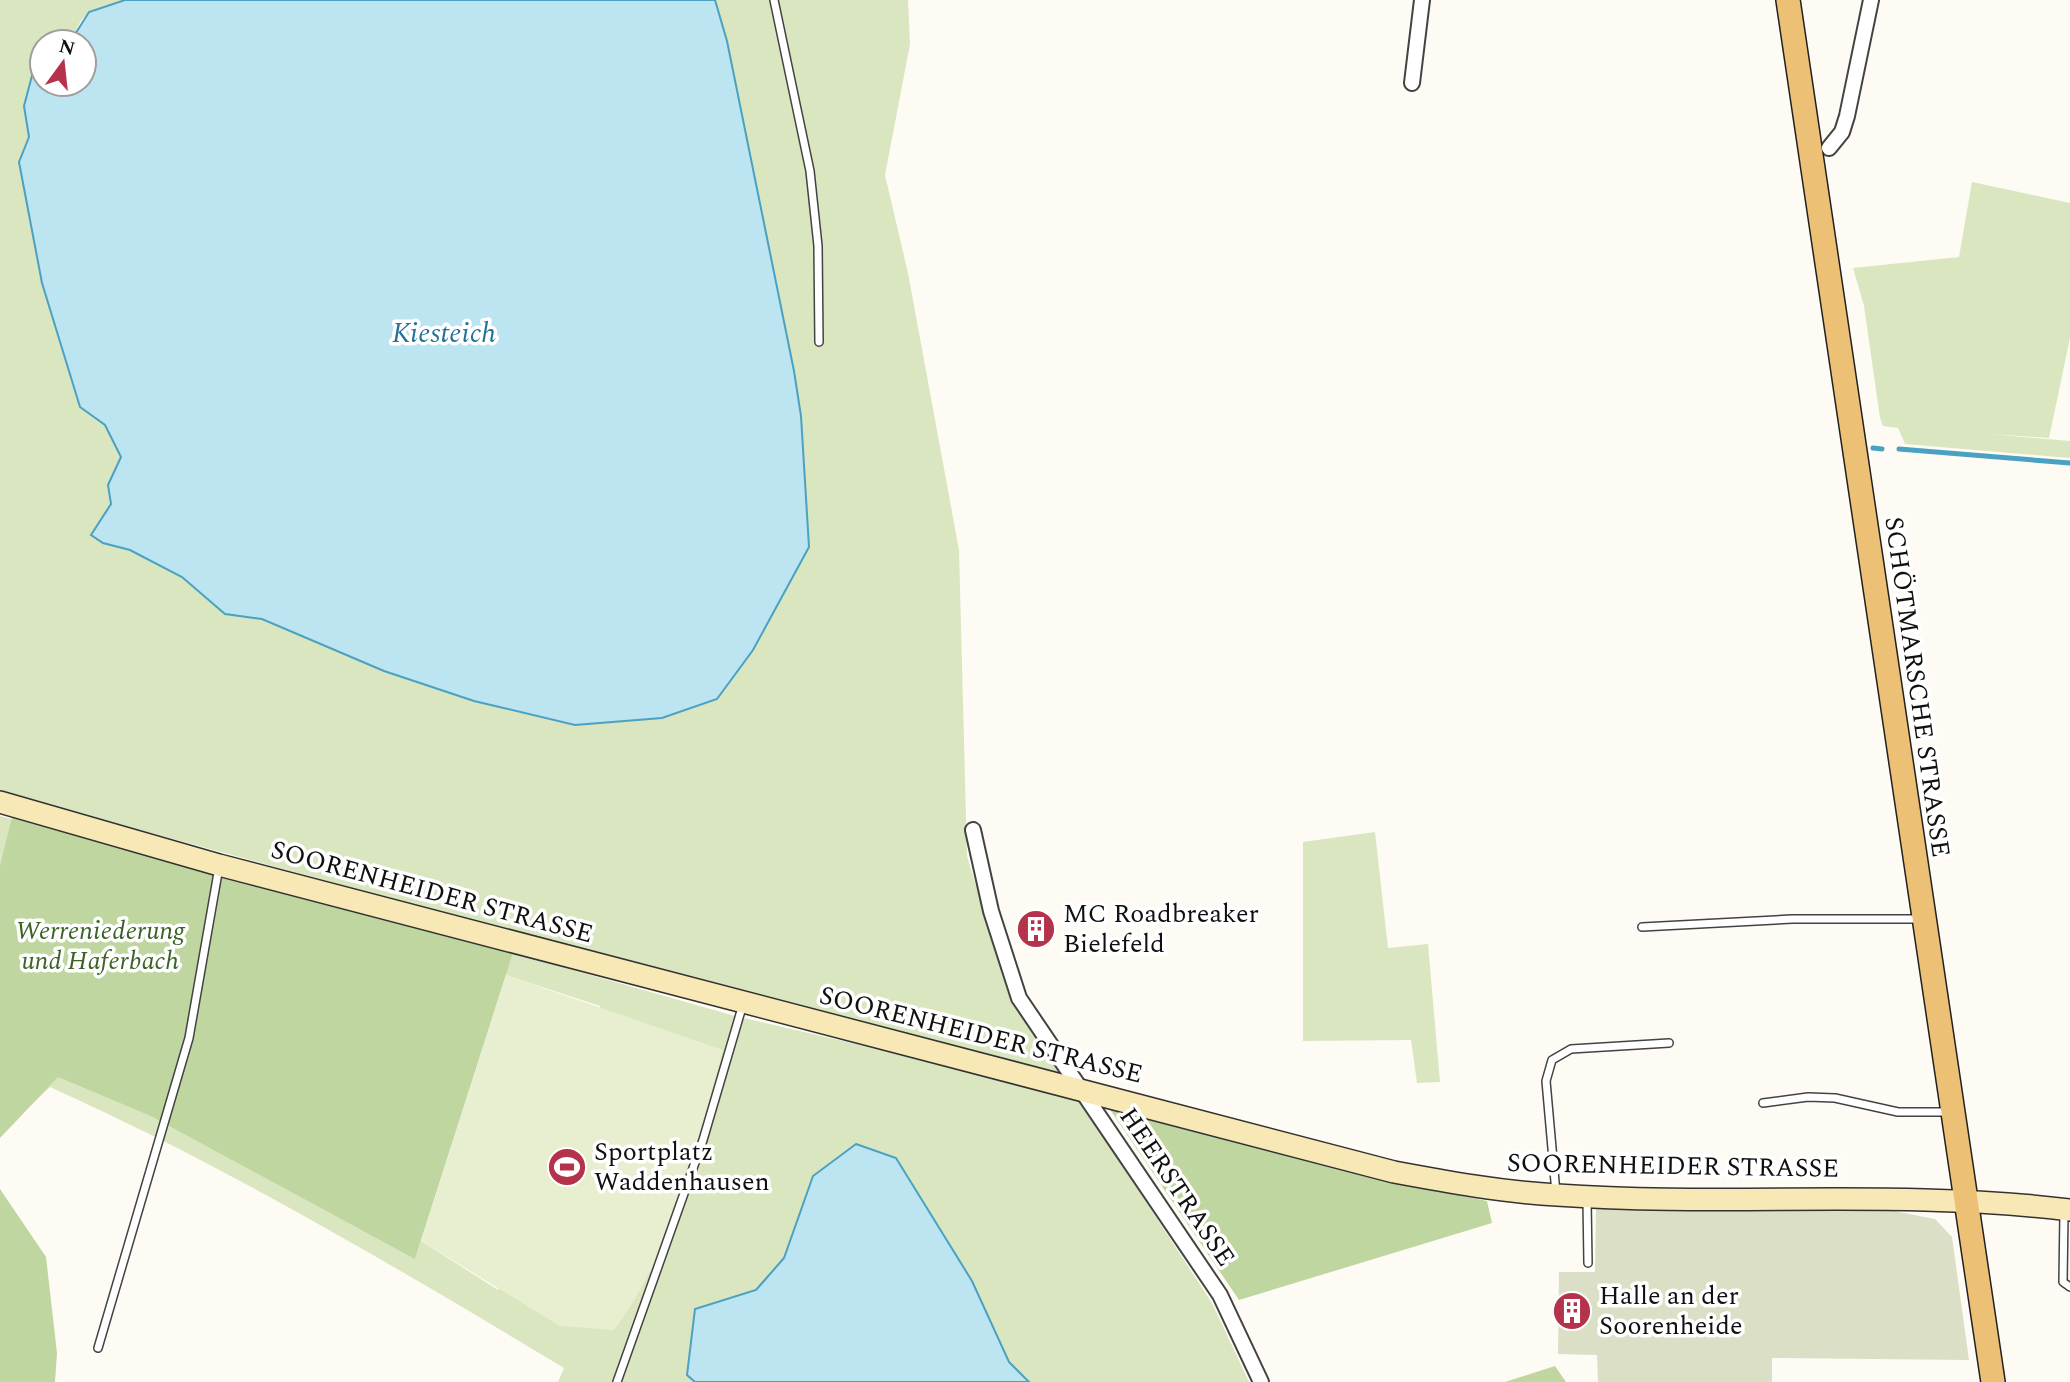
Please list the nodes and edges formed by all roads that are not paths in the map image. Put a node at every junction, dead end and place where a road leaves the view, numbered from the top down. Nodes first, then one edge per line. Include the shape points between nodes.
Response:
1 (774, 0) edge
2 (1422, 0) edge
3 (1788, 0) edge
4 (1871, 0) edge
5 (1412, 83) dead end
6 (1829, 148) dead end
7 (819, 342) dead end
8 (0, 802) edge
9 (973, 830) dead end
10 (219, 864) junction
11 (1923, 919) junction
12 (1642, 927) dead end
13 (744, 1003) junction
14 (1669, 1043) dead end
15 (1083, 1089) junction
16 (1763, 1103) dead end
17 (1952, 1112) junction
18 (1556, 1195) junction
19 (1587, 1197) junction
20 (1966, 1200) junction
21 (2067, 1209) edge
22 (1588, 1263) dead end
23 (2070, 1287) edge
24 (98, 1348) dead end
25 (617, 1382) edge
26 (1261, 1382) edge
27 (1993, 1382) edge

1 - 7 lane via 810,171 818,246
2 - 5 street
3 - 11 main road, SCHÖTMARSCHE STRASSE
4 - 6 street via 1842,132
8 - 10 main road, SOORENHEIDER STRASSE
9 - 15 street, HEERSTRASSE via 991,911 1019,998
10 - 13 main road, SOORENHEIDER STRASSE
10 - 24 lane via 189,1038
11 - 12 lane via 1792,919
11 - 17 main road, SCHÖTMARSCHE STRASSE
13 - 15 main road, SOORENHEIDER STRASSE
13 - 25 lane via 703,1140
14 - 18 lane via 1571,1049 1552,1060 1546,1081
15 - 18 main road, SOORENHEIDER STRASSE via 1394,1172 1472,1187
15 - 26 street, HEERSTRASSE via 1220,1295
16 - 17 lane via 1835,1098 1898,1112
17 - 20 main road, SCHÖTMARSCHE STRASSE
18 - 19 main road, SOORENHEIDER STRASSE
19 - 20 main road, SOORENHEIDER STRASSE
19 - 22 lane
20 - 21 main road, SOORENHEIDER STRASSE
20 - 27 main road, SCHÖTMARSCHE STRASSE
21 - 23 lane via 2063,1282

